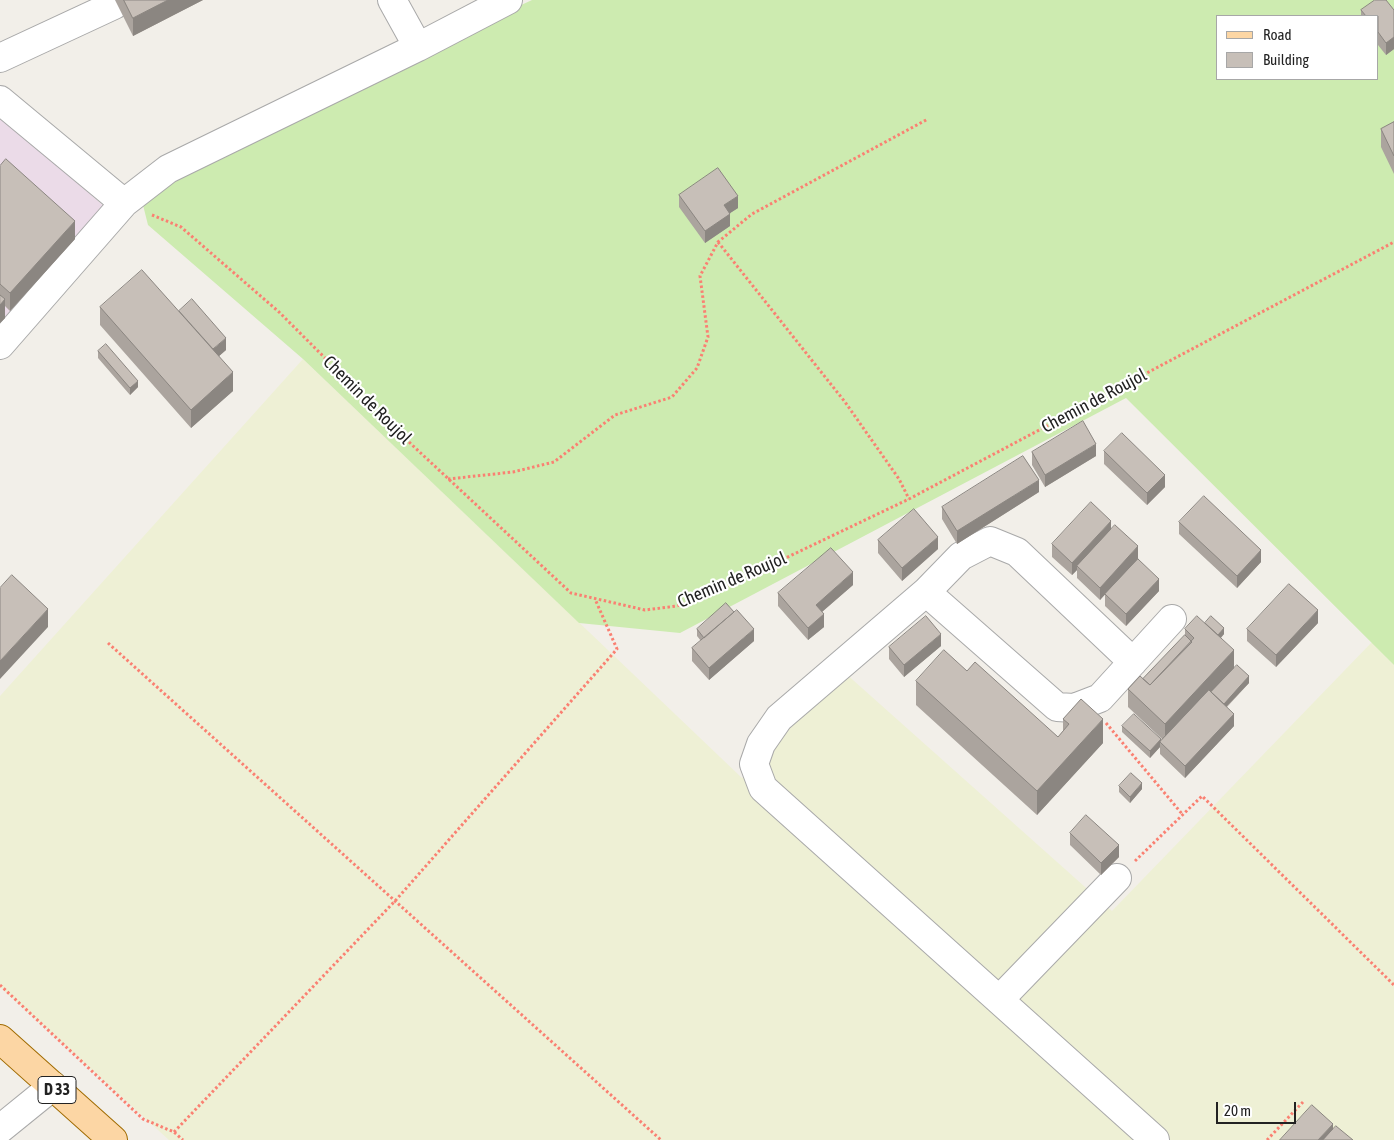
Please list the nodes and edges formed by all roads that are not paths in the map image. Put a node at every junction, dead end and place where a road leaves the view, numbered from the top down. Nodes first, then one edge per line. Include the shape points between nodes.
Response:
1 (392, 0) edge
2 (508, 0) edge
3 (114, 6) dead end
4 (418, 47) junction
5 (0, 58) edge
6 (0, 100) edge
7 (124, 203) junction
8 (0, 345) edge
9 (926, 592) junction
10 (1172, 619) dead end
11 (1133, 662) junction
12 (1118, 878) road end
13 (999, 1000) junction
14 (0, 1039) edge
15 (53, 1086) junction
16 (0, 1129) edge
17 (113, 1140) edge
18 (1155, 1140) edge

1 - 4 lane
2 - 4 lane
3 - 5 lane
4 - 7 lane via 168,169
6 - 7 lane
7 - 8 lane
9 - 11 lane via 1057,707 1074,708 1100,698
9 - 11 lane via 962,556 990,541 1017,552
9 - 13 lane via 779,718 760,744 754,764 763,788
10 - 11 lane
12 - 13 lane
13 - 18 lane
14 - 15 main road, D 33
15 - 16 lane
15 - 17 main road, D 33

